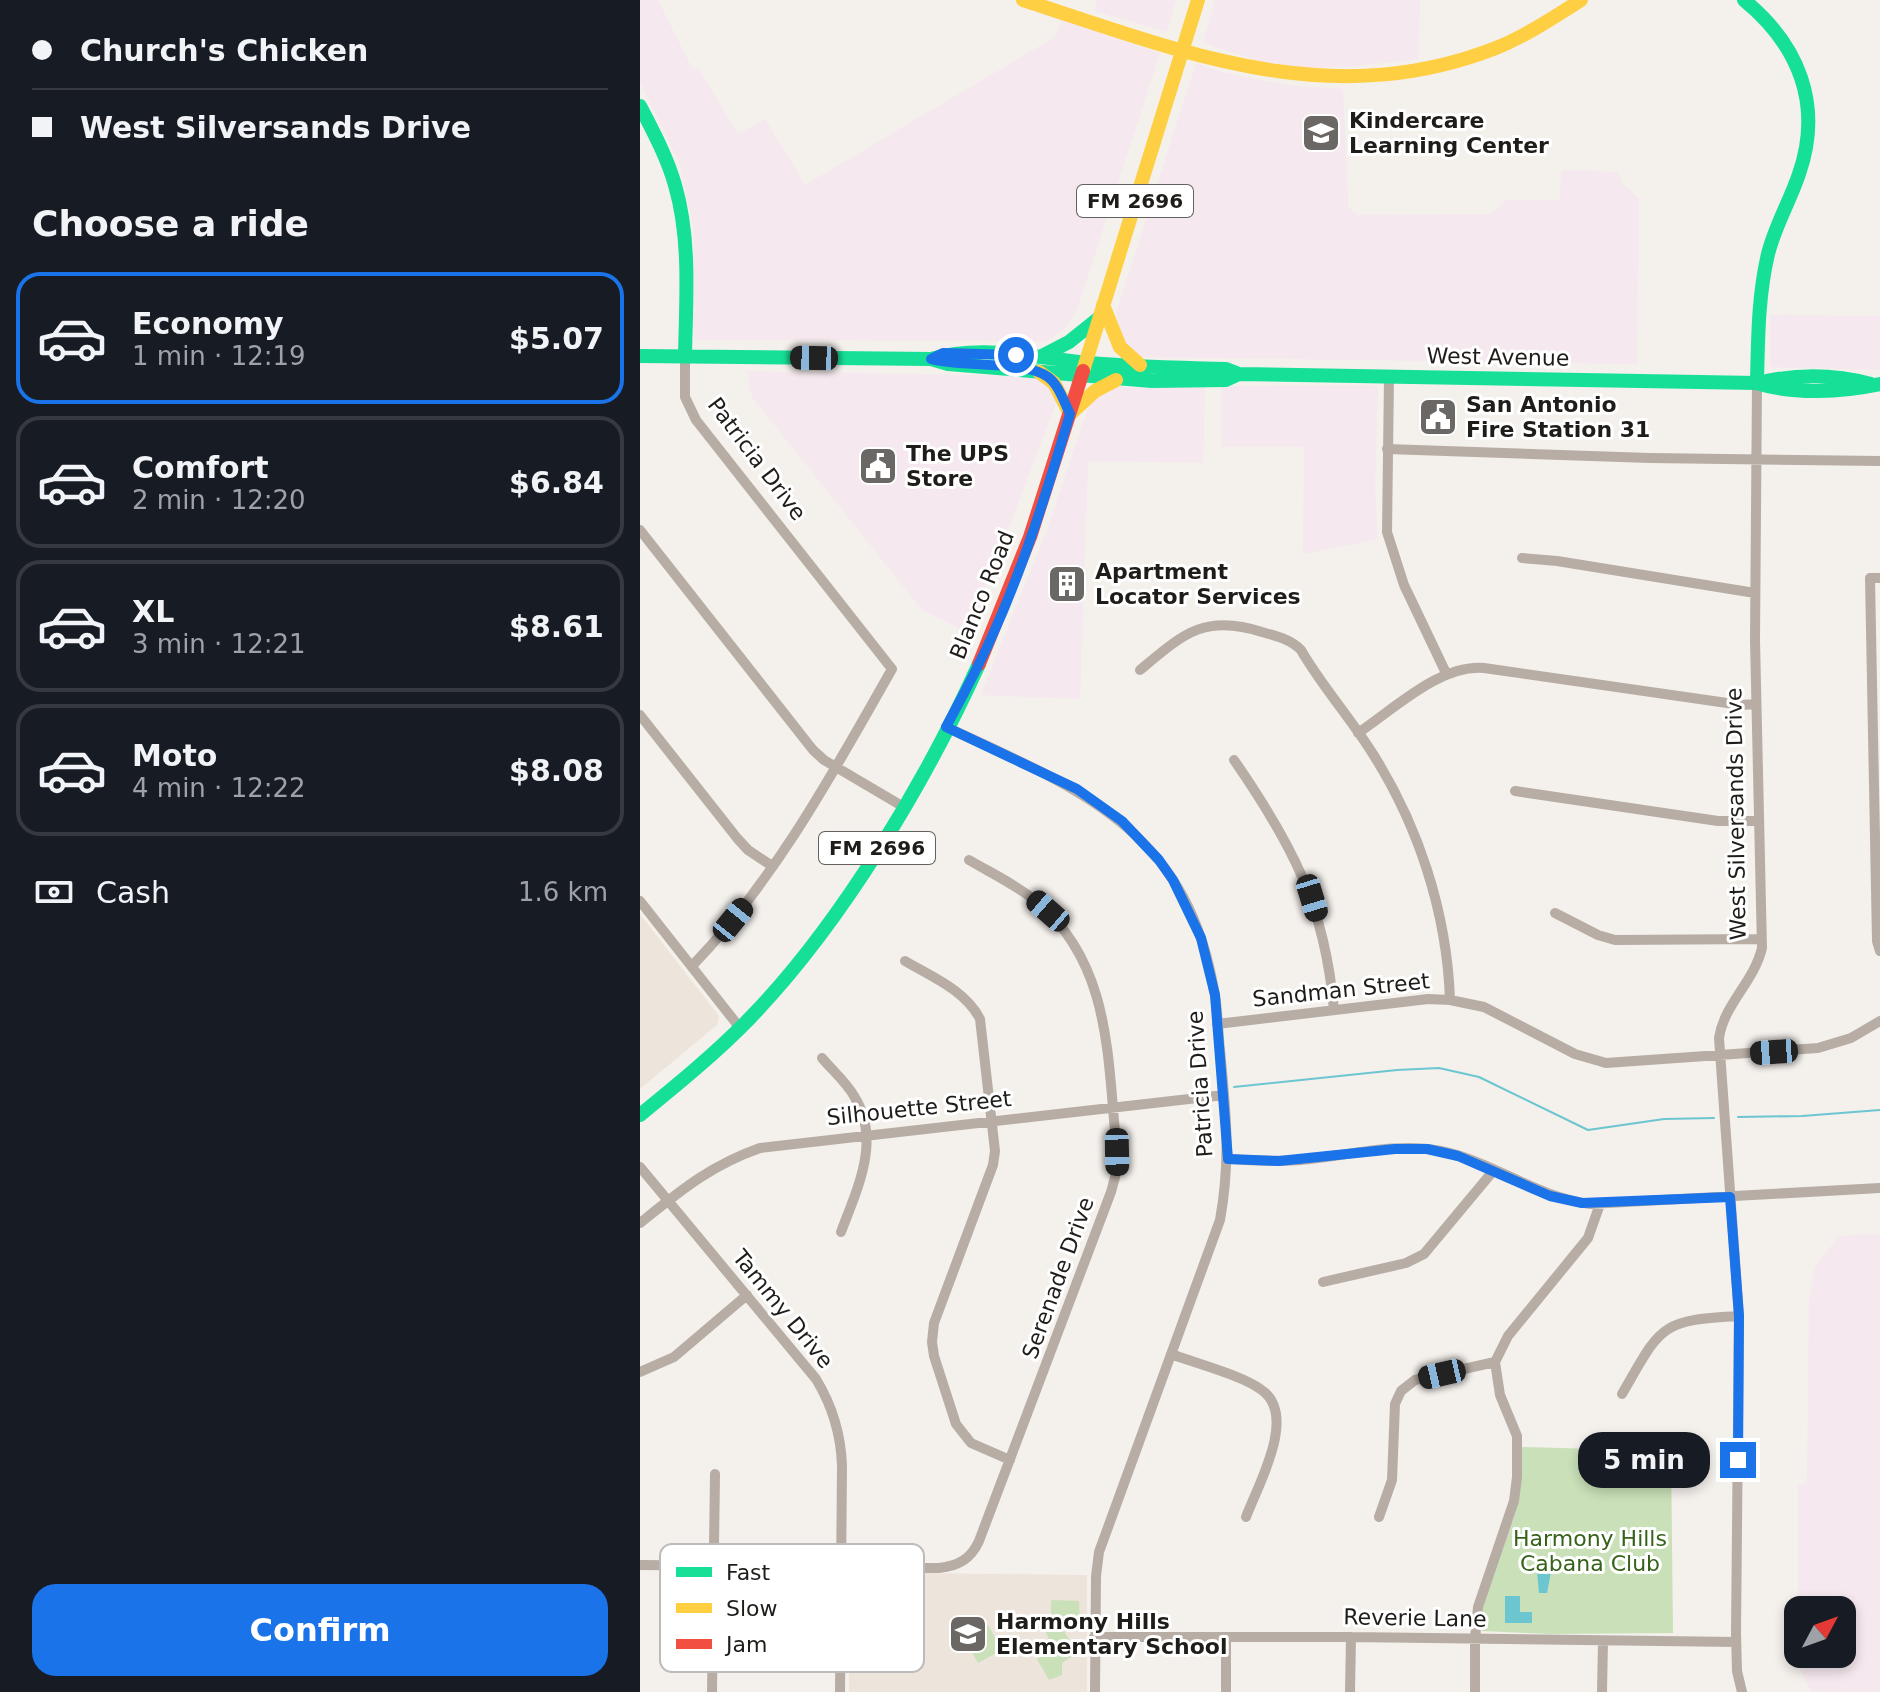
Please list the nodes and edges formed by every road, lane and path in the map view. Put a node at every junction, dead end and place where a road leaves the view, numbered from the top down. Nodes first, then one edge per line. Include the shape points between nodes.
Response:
1 (1023, 0) edge
2 (1198, 0) edge
3 (1581, 0) edge
4 (1744, 0) edge
5 (1182, 51) junction
6 (640, 106) edge
7 (1101, 311) junction
8 (640, 356) edge
9 (685, 356) junction
10 (1037, 364) junction
11 (1144, 367) junction
12 (1084, 369) junction
13 (1239, 374) junction
14 (1389, 377) junction
15 (1117, 379) junction
16 (1757, 383) junction
17 (1875, 384) edge
18 (1070, 414) junction
19 (1387, 449) junction
20 (1757, 460) junction
21 (1880, 461) edge
22 (640, 530) edge
23 (1522, 558) dead end
24 (1875, 578) edge
25 (1755, 593) junction
26 (1140, 670) dead end
27 (1446, 673) junction
28 (1756, 704) junction
29 (640, 715) edge
30 (946, 727) junction
31 (1358, 733) junction
32 (1234, 760) dead end
33 (837, 767) junction
34 (1515, 791) dead end
35 (902, 806) junction
36 (1758, 821) junction
37 (1877, 842) edge
38 (969, 860) dead end
39 (772, 866) junction
40 (640, 901) edge
41 (1555, 913) dead end
42 (1761, 939) junction
43 (1880, 951) edge
44 (905, 961) dead end
45 (692, 966) junction
46 (1450, 1000) junction
47 (1334, 1010) junction
48 (1880, 1021) edge
49 (1217, 1024) junction
50 (740, 1028) junction
51 (1720, 1056) junction
52 (822, 1058) dead end
53 (1224, 1095) junction
54 (1112, 1108) junction
55 (640, 1115) edge
56 (993, 1120) junction
57 (865, 1134) junction
58 (1228, 1159) junction
59 (640, 1167) edge
60 (1494, 1170) junction
61 (1880, 1188) edge
62 (1730, 1197) junction
63 (668, 1200) junction
64 (1600, 1204) junction
65 (640, 1223) edge
66 (841, 1232) dead end
67 (1323, 1282) dead end
68 (747, 1295) junction
69 (1739, 1316) junction
70 (1171, 1354) junction
71 (1495, 1362) junction
72 (640, 1372) edge
73 (1622, 1394) dead end
74 (1010, 1460) junction
75 (715, 1474) dead end
76 (1246, 1517) dead end
77 (1379, 1517) dead end
78 (713, 1544) edge
79 (841, 1544) edge
80 (924, 1568) edge
81 (1094, 1637) junction
82 (1226, 1637) junction
83 (1351, 1637) junction
84 (1475, 1639) junction
85 (1603, 1641) junction
86 (1736, 1642) junction
87 (712, 1672) edge
88 (840, 1672) edge
89 (712, 1692) edge
90 (840, 1692) edge
91 (1095, 1692) edge
92 (1226, 1692) edge
93 (1350, 1692) edge
94 (1475, 1692) edge
95 (1602, 1692) edge
96 (1742, 1692) edge

1 - 5 main road
2 - 5 main road, Blanco Road / FM 2696
3 - 5 main road via 1496,48 1452,63 1376,77 1294,76
4 - 16 main road, West Silversands Drive via 1786,43 1801,74 1809,119 1803,164 1779,220 1761,288
5 - 7 main road, Blanco Road / FM 2696
6 - 9 main road, Patricia Drive via 667,162 684,224
7 - 10 main road
7 - 11 main road via 1118,346
7 - 12 main road, Blanco Road / FM 2696
8 - 9 main road, West Avenue
9 - 10 main road, West Avenue
9 - 33 street, Patricia Drive via 685,397 696,420 892,669
10 - 12 main road, West Avenue
10 - 18 main road
11 - 12 main road, West Avenue
11 - 13 main road, West Avenue via 1226,369
12 - 15 main road, West Avenue
12 - 18 main road, Blanco Road / FM 2696
13 - 14 main road, West Avenue
13 - 15 main road, West Avenue via 1226,380
14 - 16 main road, West Avenue
14 - 19 street
15 - 18 main road
16 - 17 main road, West Avenue via 1775,377
16 - 20 street, West Silversands Drive
18 - 30 main road, Blanco Road / FM 2696 via 1004,609
19 - 20 street
19 - 27 street via 1391,550
20 - 21 street
20 - 25 street, West Silversands Drive
22 - 33 street via 813,750
23 - 25 street
24 - 37 street
25 - 28 street, West Silversands Drive
26 - 31 street via 1193,630 1219,624 1246,627 1286,639 1301,650
27 - 28 street via 1477,667
27 - 31 street
28 - 36 street, West Silversands Drive
29 - 39 street via 737,838
30 - 35 main road, Blanco Road / FM 2696
30 - 49 street, Patricia Drive via 1077,789 1144,844 1173,880 1201,938
31 - 46 street via 1405,812 1424,861 1436,899
32 - 47 street via 1301,869 1320,926
33 - 35 street
33 - 39 street
34 - 36 street via 1718,821
35 - 50 main road, Blanco Road / FM 2696 via 833,914
36 - 42 street, West Silversands Drive
37 - 43 street
38 - 54 street, Serenade Drive via 1034,899 1059,923 1085,961 1098,995
39 - 45 street
40 - 45 street
41 - 42 street via 1615,940
42 - 51 street, West Silversands Drive via 1753,974 1721,1025
44 - 56 street via 958,992 974,1008 983,1036
45 - 50 street
46 - 47 street, Sandman Street
46 - 51 street, Sandman Street via 1497,1013 1595,1061
47 - 49 street, Sandman Street
48 - 51 street, Sandman Street via 1860,1035 1827,1046
49 - 53 street, Patricia Drive
50 - 55 main road, Blanco Road / FM 2696
51 - 62 street, West Silversands Drive
52 - 57 street via 859,1103
53 - 54 street, Silhouette Street
53 - 58 street, Patricia Drive
54 - 56 street, Silhouette Street
54 - 74 street, Serenade Drive via 1117,1170 1111,1192
56 - 57 street, Silhouette Street
56 - 74 street via 993,1165 934,1323 932,1342 963,1434
57 - 63 street, Silhouette Street via 748,1152 701,1175
57 - 66 street via 866,1164
58 - 60 street via 1302,1160 1411,1148 1443,1152
58 - 70 street, Patricia Drive via 1220,1220
59 - 63 street, Tammy Drive
60 - 64 street via 1550,1196
60 - 67 street via 1424,1254
61 - 62 street
62 - 64 street
62 - 69 street, West Silversands Drive
63 - 65 street, Silhouette Street
63 - 68 street, Tammy Drive
64 - 71 street via 1588,1238 1508,1336
68 - 72 street via 674,1357
68 - 79 street, Tammy Drive via 816,1379 836,1420 842,1466
69 - 73 street via 1672,1325 1648,1349
69 - 86 street, West Silversands Drive
70 - 76 street via 1262,1389 1277,1408 1276,1437
70 - 81 street, Patricia Drive via 1099,1552
71 - 77 street via 1415,1380 1401,1391 1395,1404 1392,1480
71 - 84 street via 1500,1395 1517,1436 1517,1483 1482,1592
74 - 80 street, Serenade Drive via 979,1541 964,1561
75 - 78 street
81 - 82 street, Reverie Lane
81 - 91 street, Patricia Drive
82 - 83 street, Reverie Lane
82 - 92 street
83 - 84 street, Reverie Lane
83 - 93 street
84 - 85 street, Reverie Lane
84 - 94 street
85 - 86 street, Reverie Lane
85 - 95 street
86 - 96 street, West Silversands Drive
87 - 89 street
88 - 90 street, Tammy Drive

